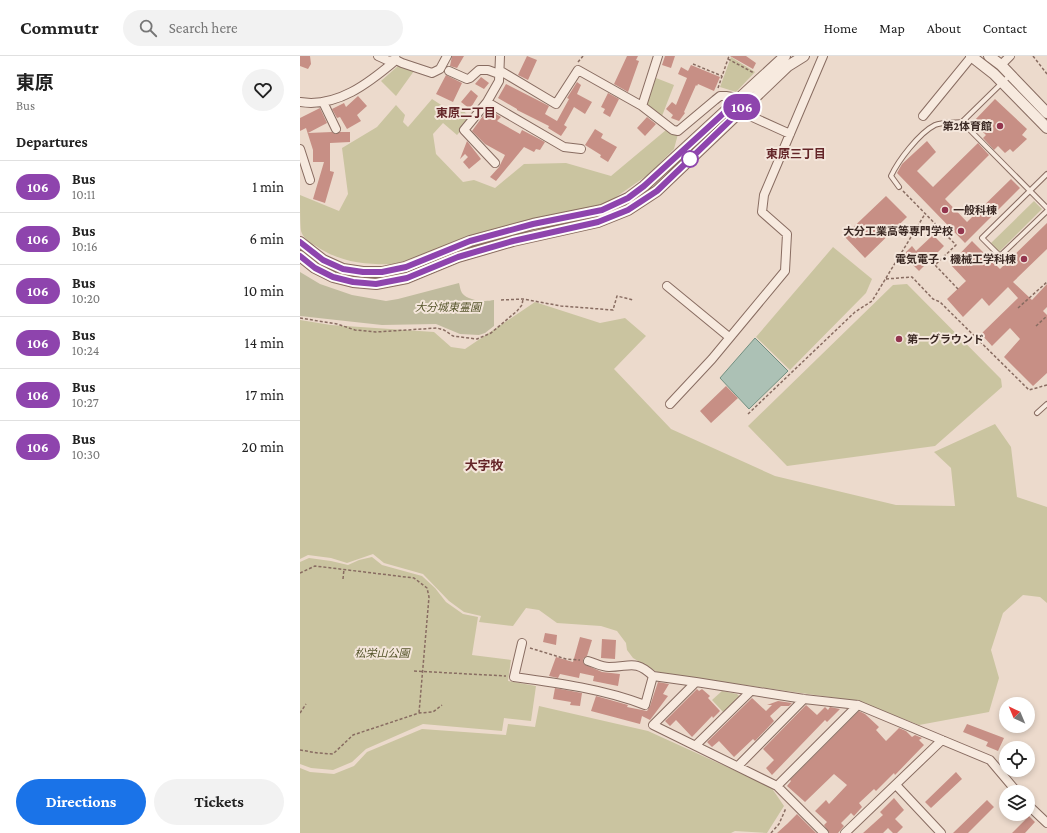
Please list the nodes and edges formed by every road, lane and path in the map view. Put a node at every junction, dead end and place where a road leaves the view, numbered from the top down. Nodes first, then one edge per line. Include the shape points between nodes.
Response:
1 (378, 56) edge
2 (447, 56) edge
3 (500, 56) edge
4 (658, 56) edge
5 (785, 56) edge
6 (804, 56) edge
7 (823, 56) edge
8 (972, 56) edge
9 (989, 56) edge
10 (1010, 56) edge
11 (1033, 56) edge
12 (729, 57) edge
13 (398, 58) edge
14 (693, 64) dead end
15 (1001, 65) junction
16 (449, 72) dead end
17 (499, 72) junction
18 (755, 74) dead end
19 (1047, 74) edge
20 (722, 76) junction
21 (1006, 79) junction
22 (715, 100) junction
23 (300, 102) edge
24 (323, 102) junction
25 (487, 102) junction
26 (740, 105) junction
27 (642, 106) junction
28 (1047, 113) edge
29 (923, 116) dead end
30 (962, 122) junction
31 (1047, 128) edge
32 (336, 129) dead end
33 (790, 134) junction
34 (300, 149) edge
35 (581, 149) dead end
36 (495, 163) dead end
37 (1047, 174) edge
38 (310, 180) dead end
39 (899, 187) joint
40 (1030, 191) junction
41 (1047, 210) edge
42 (925, 214) junction
43 (300, 242) edge
44 (300, 256) edge
45 (886, 279) junction
46 (1047, 282) edge
47 (667, 286) dead end
48 (958, 289) dead end
49 (523, 299) junction
50 (501, 300) dead end
51 (633, 300) dead end
52 (1018, 308) dead end
53 (1047, 316) edge
54 (300, 318) edge
55 (1036, 326) dead end
56 (729, 337) junction
57 (1047, 385) edge
58 (670, 404) dead end
59 (1047, 404) edge
60 (1037, 413) dead end
61 (748, 414) dead end
62 (344, 569) junction
63 (300, 574) edge
64 (343, 578) dead end
65 (522, 644) joint
66 (588, 661) joint
67 (414, 671) dead end
68 (423, 672) junction
69 (653, 676) junction
70 (514, 677) junction
71 (696, 682) junction
72 (751, 691) junction
73 (804, 699) junction
74 (306, 704) dead end
75 (858, 705) junction
76 (442, 706) dead end
77 (300, 713) edge
78 (419, 713) junction
79 (942, 740) junction
80 (696, 745) junction
81 (300, 750) edge
82 (738, 766) junction
83 (896, 785) junction
84 (1011, 785) edge
85 (777, 786) junction
86 (792, 801) junction
87 (1035, 812) edge
88 (1047, 823) edge
89 (771, 833) edge
90 (824, 833) edge
91 (845, 833) edge
92 (941, 833) edge

1 - 13 street via 389,61
2 - 13 street via 440,69 432,73 402,63
3 - 17 street
4 - 27 street
5 - 26 street
6 - 26 street
7 - 33 street
8 - 21 street via 994,74
8 - 29 street
9 - 15 street
10 - 15 street
11 - 19 path
12 - 18 path
12 - 20 path
13 - 24 street via 361,87 343,97
14 - 20 path
15 - 21 street
16 - 17 street via 467,79 479,70
17 - 25 street via 499,81
17 - 27 street via 556,104 578,70
20 - 22 path
21 - 28 street
21 - 30 lane
21 - 31 street
22 - 26 street via 720,96 726,96
22 - 27 street via 678,131 673,130
23 - 24 street
24 - 32 street
25 - 35 street via 564,147
25 - 36 street via 464,130
26 - 33 street via 748,115
26 - 43 street via 644,186 628,198 602,210 533,224 470,241 406,267 382,272 343,269 323,260
26 - 44 street via 657,191 628,210 598,222 513,241 458,257 407,278 376,284 333,277 315,268
30 - 39 lane via 936,124 923,133 895,167 891,176
30 - 40 lane
33 - 56 street via 764,195 762,212 787,234 785,271
34 - 38 street
37 - 40 lane
39 - 42 path
40 - 41 lane
40 - 41 lane via 982,238 1000,256
42 - 45 path
42 - 48 path via 956,245 935,265
45 - 57 path via 912,277 1029,390
45 - 61 path via 872,301 855,312
46 - 52 path
47 - 56 street
49 - 50 path
49 - 51 path via 561,306 613,310 617,296
49 - 54 path via 517,311 490,333 477,339 453,336 436,328 376,332
53 - 55 path
56 - 58 street
59 - 60 lane
62 - 63 path via 315,566
62 - 64 path
62 - 68 path via 414,578 427,588 429,597
65 - 66 path via 566,659
65 - 70 street
66 - 69 street via 609,667 627,664 639,666
67 - 68 path
68 - 70 path
68 - 78 path
69 - 70 street via 645,705 621,696
69 - 71 street
71 - 72 street
71 - 80 street via 653,725
72 - 73 street
72 - 80 street
73 - 75 street
73 - 82 street
74 - 77 path
75 - 79 street
75 - 85 street
76 - 78 path via 433,712
78 - 81 path via 353,735 333,754
79 - 83 street
79 - 84 street via 990,760
80 - 82 street
82 - 85 street
83 - 91 street
83 - 92 street
85 - 86 street
86 - 89 path
86 - 90 street
87 - 88 street

